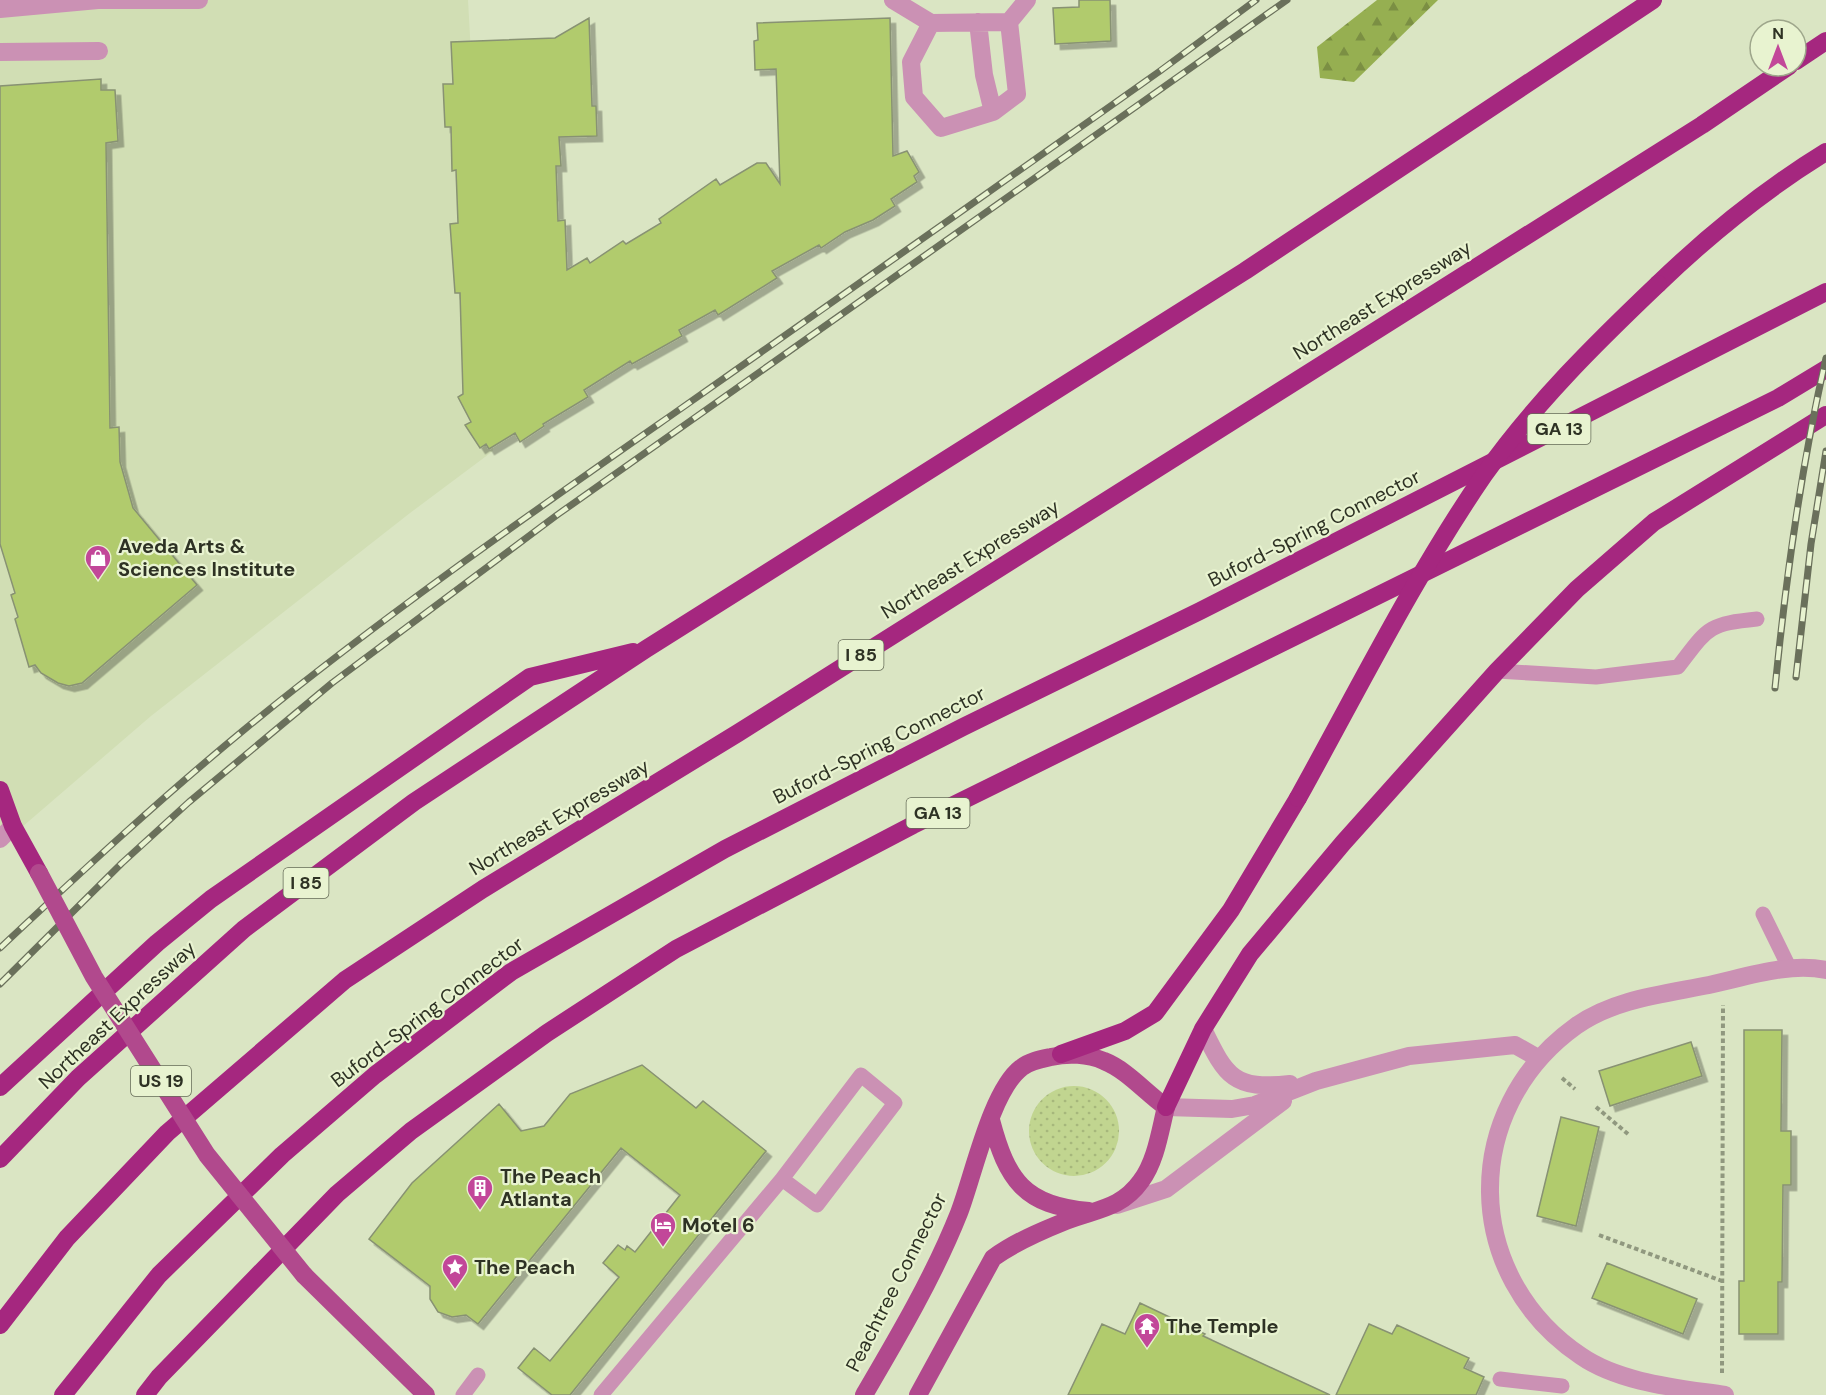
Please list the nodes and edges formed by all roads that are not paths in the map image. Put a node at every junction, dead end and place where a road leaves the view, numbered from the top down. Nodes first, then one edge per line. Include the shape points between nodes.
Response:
1 (98, 0) edge
2 (199, 0) edge
3 (892, 0) edge
4 (1027, 0) edge
5 (1653, 0) edge
6 (0, 9) edge
7 (978, 22) junction
8 (1009, 22) junction
9 (931, 23) junction
10 (1826, 41) edge
11 (99, 51) dead end
12 (0, 52) edge
13 (1808, 53) edge
14 (1771, 78) edge
15 (993, 112) junction
16 (1826, 152) edge
17 (1826, 292) edge
18 (1826, 369) edge
19 (1826, 415) edge
20 (1757, 619) dead end
21 (646, 649) junction
22 (1497, 671) junction
23 (0, 790) edge
24 (13, 826) junction
25 (0, 838) edge
26 (39, 873) joint
27 (1763, 914) dead end
28 (1790, 969) junction
29 (1823, 969) edge
30 (1203, 1029) junction
31 (1061, 1054) junction
32 (1538, 1058) junction
33 (1316, 1081) junction
34 (0, 1087) edge
35 (1166, 1107) junction
36 (991, 1120) junction
37 (0, 1159) edge
38 (782, 1179) junction
39 (1117, 1205) junction
40 (1094, 1211) junction
41 (0, 1325) edge
42 (478, 1375) dead end
43 (1500, 1379) dead end
44 (1562, 1386) dead end
45 (63, 1395) edge
46 (145, 1395) edge
47 (426, 1395) edge
48 (463, 1395) edge
49 (602, 1395) edge
50 (864, 1395) edge
51 (918, 1395) edge
52 (1723, 1395) edge

1 - 2 street
1 - 6 street
3 - 9 street
4 - 8 street
5 - 21 highway, Northeast Expressway / I 85 via 1245,271
7 - 8 street
7 - 9 street
7 - 15 street
8 - 15 street via 1017,94
9 - 15 street via 911,62 914,97 941,128
10 - 13 highway
11 - 12 street
14 - 41 highway, Northeast Expressway / I 85 via 748,727 483,889 345,980 168,1133 67,1238
16 - 31 highway, bridge via 1776,182 1710,234 1576,362 1485,474 1427,567 1231,910 1155,1013 1125,1031
17 - 45 highway, Buford-Spring Connector / GA 13 via 725,849 511,972 375,1075 282,1155 159,1275
18 - 46 highway, GA 13 via 1778,398 913,825 676,949 547,1033 411,1131 337,1194
19 - 22 highway via 1654,522 1577,589
20 - 22 lane via 1716,624 1678,667 1596,677
21 - 34 highway via 530,677 211,899 157,943
21 - 37 highway, Northeast Expressway / I 85 via 414,802 244,929 78,1078
22 - 30 highway via 1250,954
23 - 24 highway, US 19
24 - 25 street
24 - 26 highway, US 19
26 - 47 main road, US 19, bridge via 94,977 207,1155 304,1275
27 - 28 lane
28 - 29 street
28 - 32 street via 1609,1008 1576,1025
30 - 33 street via 1220,1063 1247,1085 1265,1087
30 - 35 highway
31 - 35 main road, Peachtree Connector via 1105,1061
31 - 36 main road, Peachtree Connector via 1021,1068 1007,1084
32 - 33 street via 1515,1045 1475,1049 1409,1056
32 - 52 street via 1511,1097 1494,1144 1489,1194 1496,1243 1516,1291 1546,1329 1582,1357 1639,1379
33 - 35 street via 1254,1105 1232,1109
33 - 39 street via 1274,1107 1166,1189
35 - 39 main road via 1152,1161 1142,1181
36 - 40 main road via 1005,1165 1018,1184 1036,1198 1057,1206
36 - 50 main road, Peachtree Connector via 958,1214
38 - 38 lane via 818,1205 895,1103 861,1075
38 - 49 lane
39 - 40 main road
40 - 51 main road via 1012,1245 993,1258
42 - 48 lane
43 - 44 lane

